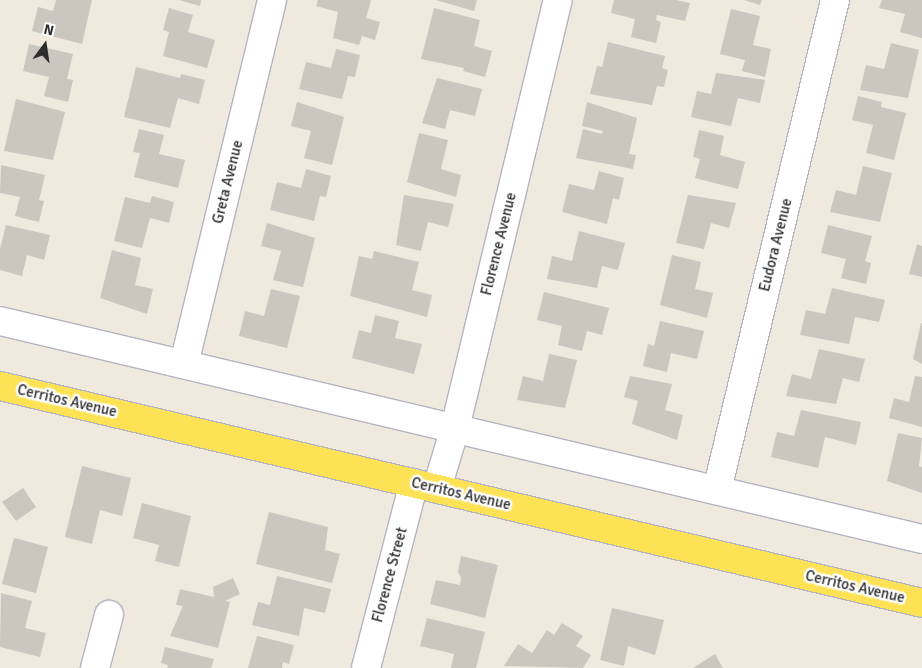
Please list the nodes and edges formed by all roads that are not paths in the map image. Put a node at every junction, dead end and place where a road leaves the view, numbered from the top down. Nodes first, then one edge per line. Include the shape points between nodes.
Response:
1 (272, 0) edge
2 (558, 0) edge
3 (835, 0) edge
4 (0, 321) edge
5 (184, 364) junction
6 (0, 386) edge
7 (455, 428) junction
8 (426, 485) junction
9 (717, 490) junction
10 (922, 539) edge
11 (922, 603) edge
12 (109, 615) dead end
13 (95, 668) edge
14 (366, 668) edge

1 - 5 street, Greta Avenue
2 - 7 street, Florence Avenue
3 - 9 street, Eudora Avenue
4 - 5 street
5 - 7 street
6 - 8 main road, Cerritos Avenue
7 - 8 street, Florence Avenue
7 - 9 street
8 - 11 main road, Cerritos Avenue
8 - 14 street, Florence Street
9 - 10 street
12 - 13 street

